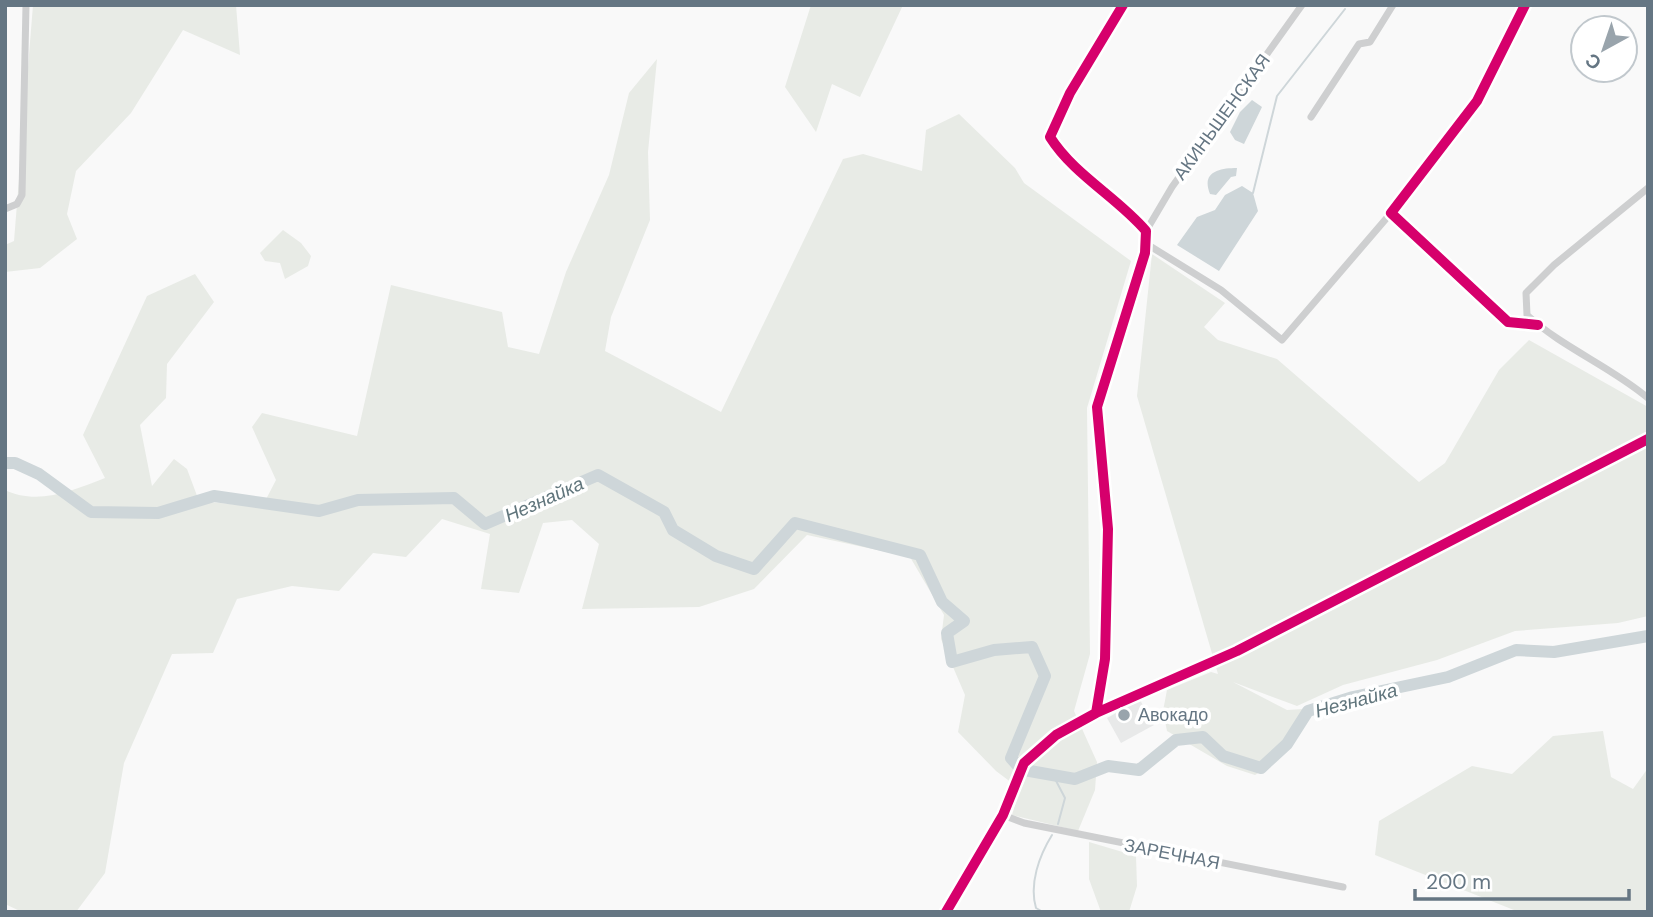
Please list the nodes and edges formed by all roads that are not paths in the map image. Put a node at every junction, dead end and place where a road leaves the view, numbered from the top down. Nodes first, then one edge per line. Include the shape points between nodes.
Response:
1 (26, 5) edge
2 (1123, 5) edge
3 (1302, 5) edge
4 (1393, 5) edge
5 (1525, 5) edge
6 (1311, 117) dead end
7 (1648, 188) edge
8 (5, 209) edge
9 (1391, 213) junction
10 (1146, 231) junction
11 (1145, 243) junction
12 (1538, 326) junction
13 (1648, 398) edge
14 (1648, 439) edge
15 (1096, 713) junction
16 (1003, 815) junction
17 (1343, 887) dead end
18 (946, 912) edge

1 - 8 street via 22,195 18,204
2 - 10 street via 1070,93 1050,137 1060,152
3 - 10 street, АКИНЬШЕНСКАЯ via 1172,187
4 - 6 street via 1370,42 1359,44
5 - 9 street via 1477,102
7 - 12 street via 1526,293 1527,314
9 - 11 street via 1282,340 1221,289
9 - 12 street via 1508,322
10 - 11 street
11 - 15 street via 1097,407 1108,529 1105,660
12 - 13 street
14 - 15 street via 1237,651
15 - 16 street via 1056,735 1024,763
16 - 17 street, ЗАРЕЧНАЯ
16 - 18 street

